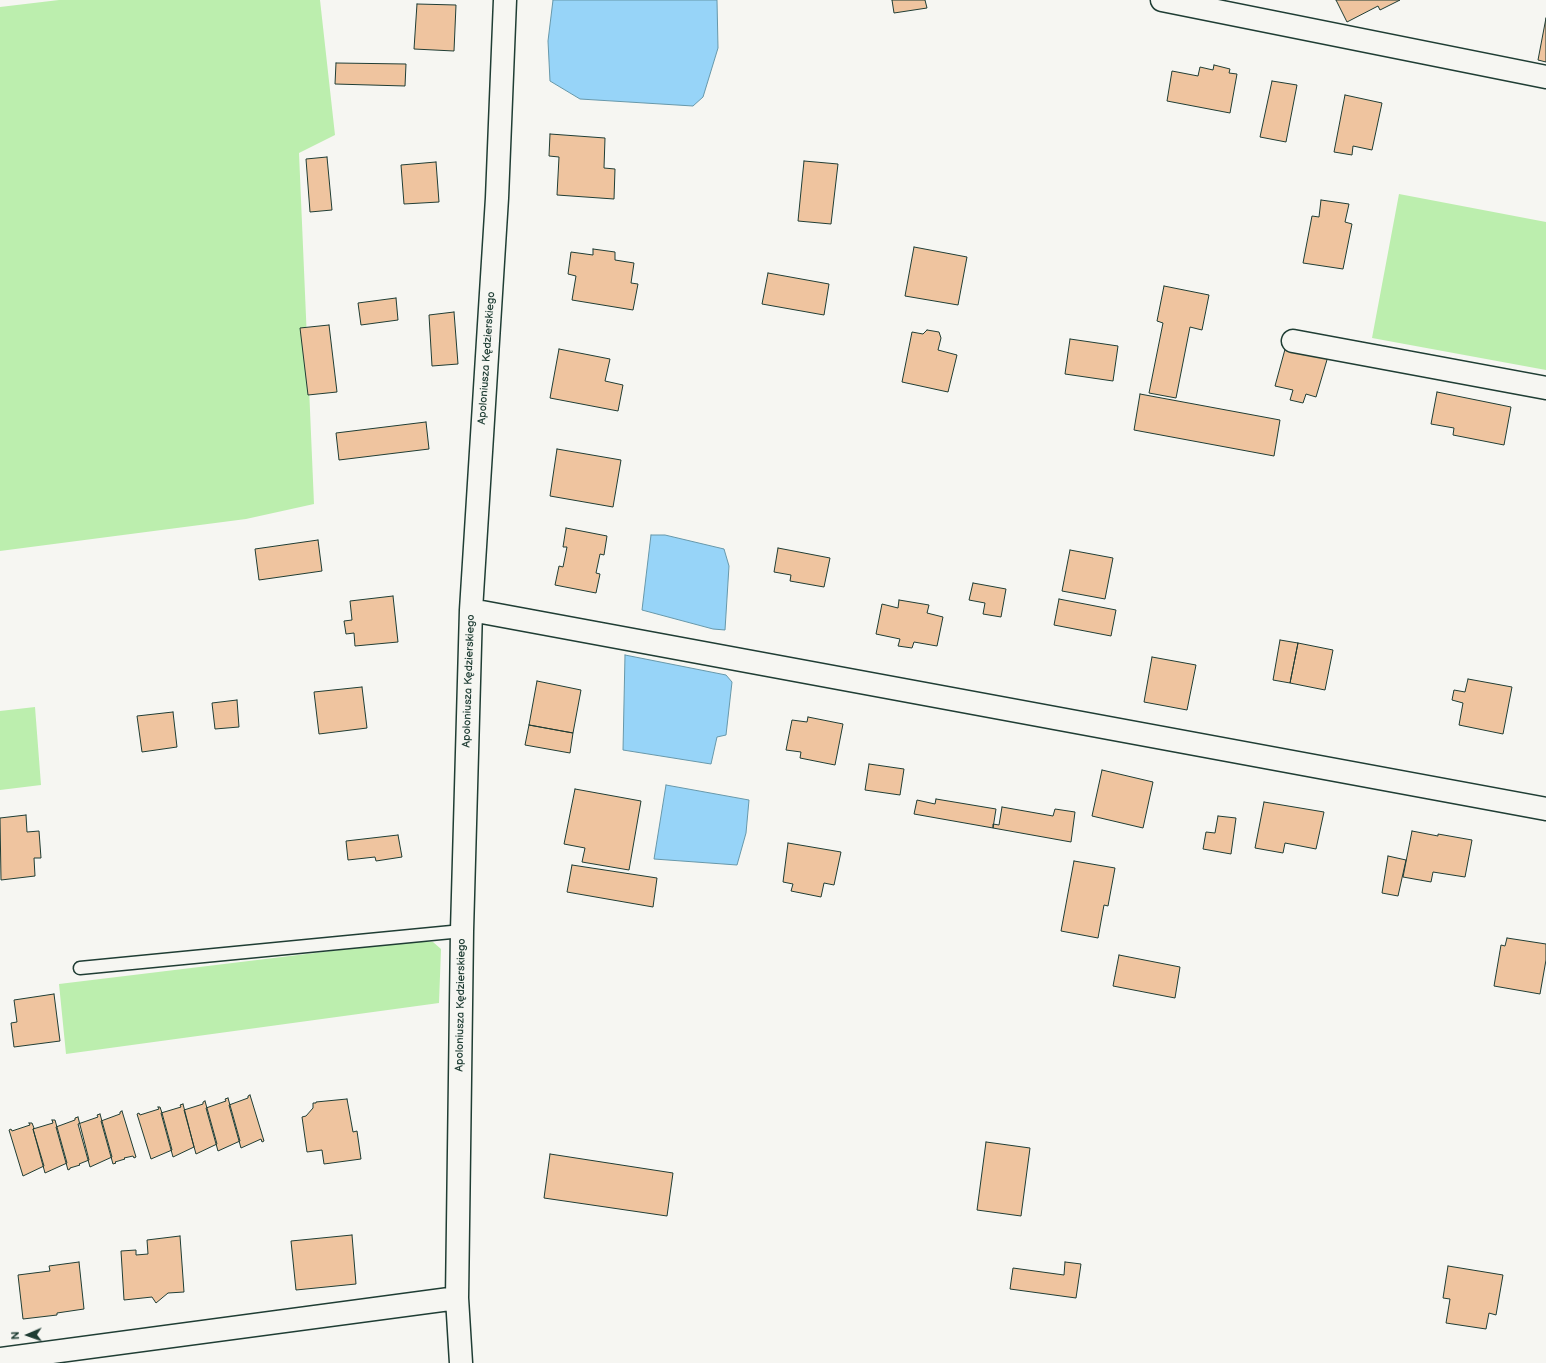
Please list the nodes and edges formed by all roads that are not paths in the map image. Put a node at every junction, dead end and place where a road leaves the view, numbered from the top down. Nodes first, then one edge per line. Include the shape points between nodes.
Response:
1 (505, 0) edge
2 (1162, 0) edge
3 (1546, 77) edge
4 (1293, 342) dead end
5 (1546, 388) edge
6 (471, 610) junction
7 (1546, 809) edge
8 (462, 931) junction
9 (80, 968) dead end
10 (457, 1298) junction
11 (0, 1359) edge
12 (462, 1363) edge

1 - 6 street, Apoloniusza Kędzierskiego via 497,198
2 - 3 street
4 - 5 street
6 - 7 street
6 - 8 street, Apoloniusza Kędzierskiego
8 - 9 lane
8 - 10 street, Apoloniusza Kędzierskiego
10 - 11 street
10 - 12 street, Apoloniusza Kędzierskiego

